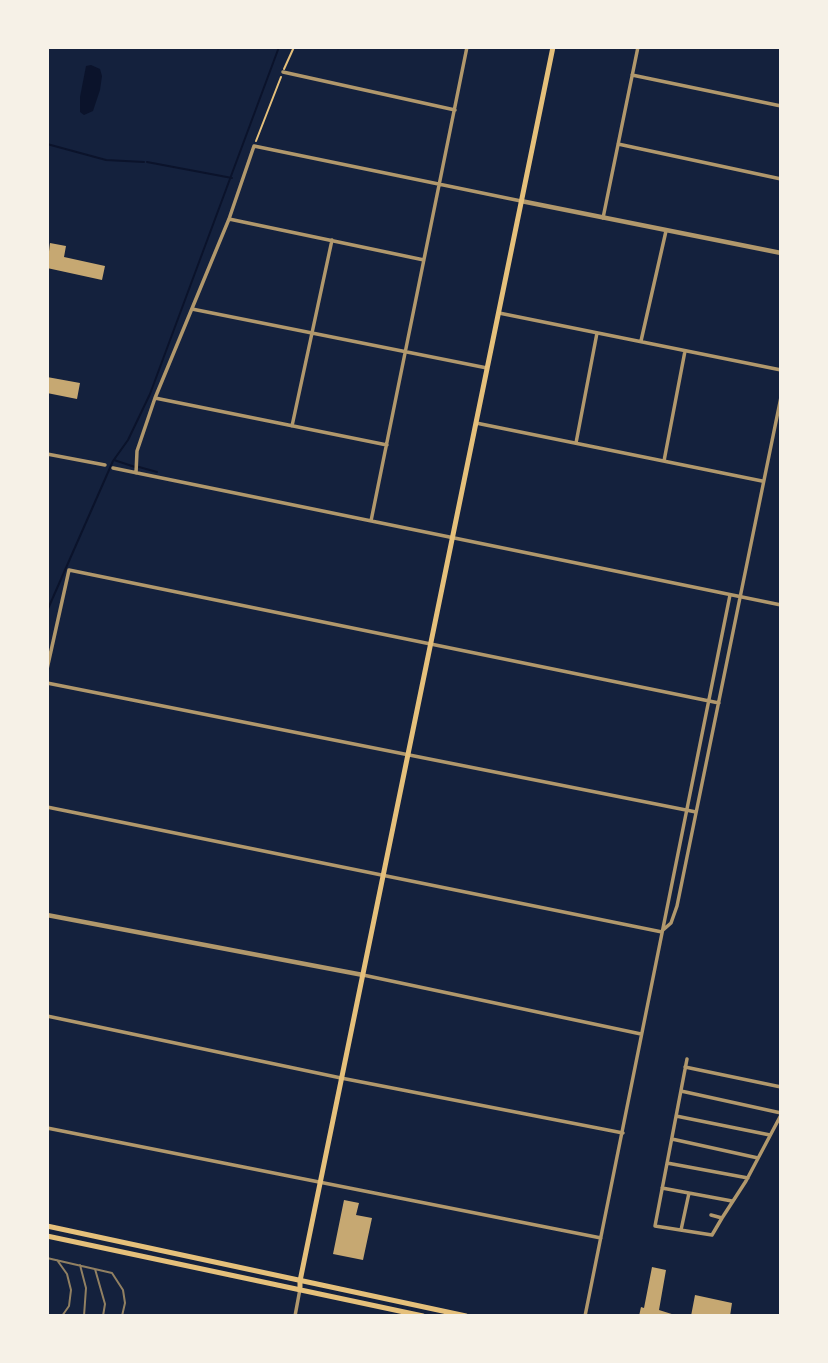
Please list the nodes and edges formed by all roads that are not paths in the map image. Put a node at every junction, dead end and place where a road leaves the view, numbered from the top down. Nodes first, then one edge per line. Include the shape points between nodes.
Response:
1 (467, 47) edge
2 (553, 47) edge
3 (638, 47) edge
4 (283, 72) road end
5 (632, 75) junction
6 (781, 106) edge
7 (455, 110) junction
8 (618, 144) junction
9 (781, 179) edge
10 (439, 184) junction
11 (522, 201) junction
12 (603, 218) junction
13 (229, 219) junction
14 (666, 231) junction
15 (332, 240) junction
16 (781, 253) edge
17 (424, 260) junction
18 (192, 309) junction
19 (499, 313) junction
20 (312, 333) junction
21 (597, 333) junction
22 (641, 341) junction
23 (685, 351) junction
24 (406, 352) junction
25 (487, 368) junction
26 (781, 370) edge
27 (781, 397) edge
28 (155, 398) junction
29 (476, 423) junction
30 (292, 426) junction
31 (576, 443) junction
32 (387, 445) junction
33 (47, 454) edge
34 (664, 461) junction
35 (105, 465) dead end
36 (113, 468) dead end
37 (136, 473) junction
38 (763, 481) junction
39 (371, 521) junction
40 (453, 538) junction
41 (730, 595) junction
42 (740, 597) junction
43 (781, 605) edge
44 (431, 644) junction
45 (47, 669) edge
46 (47, 682) edge
47 (709, 700) junction
48 (719, 702) junction
49 (408, 754) junction
50 (47, 807) edge
51 (686, 810) junction
52 (696, 811) junction
53 (384, 875) junction
54 (47, 915) edge
55 (662, 932) junction
56 (363, 975) junction
57 (47, 1016) edge
58 (642, 1034) junction
59 (687, 1059) dead end
60 (685, 1067) junction
61 (341, 1078) junction
62 (781, 1087) edge
63 (681, 1091) junction
64 (781, 1114) edge
65 (676, 1116) junction
66 (47, 1128) edge
67 (623, 1133) junction
68 (770, 1135) junction
69 (671, 1139) junction
70 (758, 1158) junction
71 (667, 1163) junction
72 (748, 1178) junction
73 (320, 1182) junction
74 (662, 1188) junction
75 (689, 1193) junction
76 (733, 1201) junction
77 (711, 1215) dead end
78 (722, 1218) junction
79 (47, 1226) edge
80 (681, 1230) junction
81 (47, 1236) edge
82 (602, 1239) junction
83 (300, 1281) junction
84 (300, 1289) junction
85 (295, 1316) edge
86 (424, 1316) edge
87 (466, 1316) edge
88 (585, 1316) edge

1 - 7 street
2 - 11 main road
3 - 5 street
4 - 7 street
5 - 6 street
5 - 8 street
7 - 10 street
8 - 9 street
8 - 12 street
10 - 11 street
10 - 13 street via 254,146
10 - 17 street
11 - 12 street
11 - 19 main road
12 - 14 street
13 - 15 street
13 - 18 street
14 - 16 street
14 - 22 street
15 - 17 street
15 - 20 street
17 - 24 street
18 - 20 street
18 - 28 street
19 - 21 street
19 - 25 main road
20 - 24 street
20 - 30 street
21 - 22 street
21 - 31 street
22 - 23 street
23 - 26 street
23 - 34 street
24 - 25 street
24 - 32 street
25 - 29 main road
27 - 38 street
28 - 30 street
28 - 37 street via 137,451
29 - 31 street
29 - 40 main road
30 - 32 street
31 - 34 street
32 - 39 street
33 - 35 street
34 - 38 street
36 - 37 street
37 - 39 street
38 - 42 street
39 - 40 street
40 - 41 street
40 - 44 main road
41 - 42 street
41 - 47 street
42 - 43 street
42 - 48 street
44 - 45 street via 69,570
44 - 47 street
44 - 49 main road
46 - 49 street
47 - 48 street
47 - 51 street
48 - 52 street
49 - 51 street
49 - 53 main road
50 - 53 street
51 - 52 street
51 - 55 street
52 - 55 street via 677,906
53 - 55 street
53 - 56 main road
54 - 56 street
55 - 58 street
56 - 58 street
56 - 61 main road
57 - 61 street
58 - 67 street
59 - 60 street
60 - 62 street
60 - 63 street
61 - 67 street
61 - 73 main road
63 - 64 street
63 - 65 street
64 - 68 street
65 - 68 street
65 - 69 street
66 - 73 street
67 - 82 street
68 - 70 street
69 - 70 street
69 - 71 street
70 - 72 street
71 - 72 street
71 - 74 street
72 - 76 street
73 - 82 street
73 - 83 main road
74 - 75 street
74 - 80 street via 655,1226
75 - 76 street
75 - 80 street
76 - 78 street
77 - 78 street
78 - 80 street via 712,1235
79 - 83 main road
81 - 84 main road
82 - 88 street
83 - 84 main road
83 - 87 main road
84 - 85 street
84 - 86 main road

